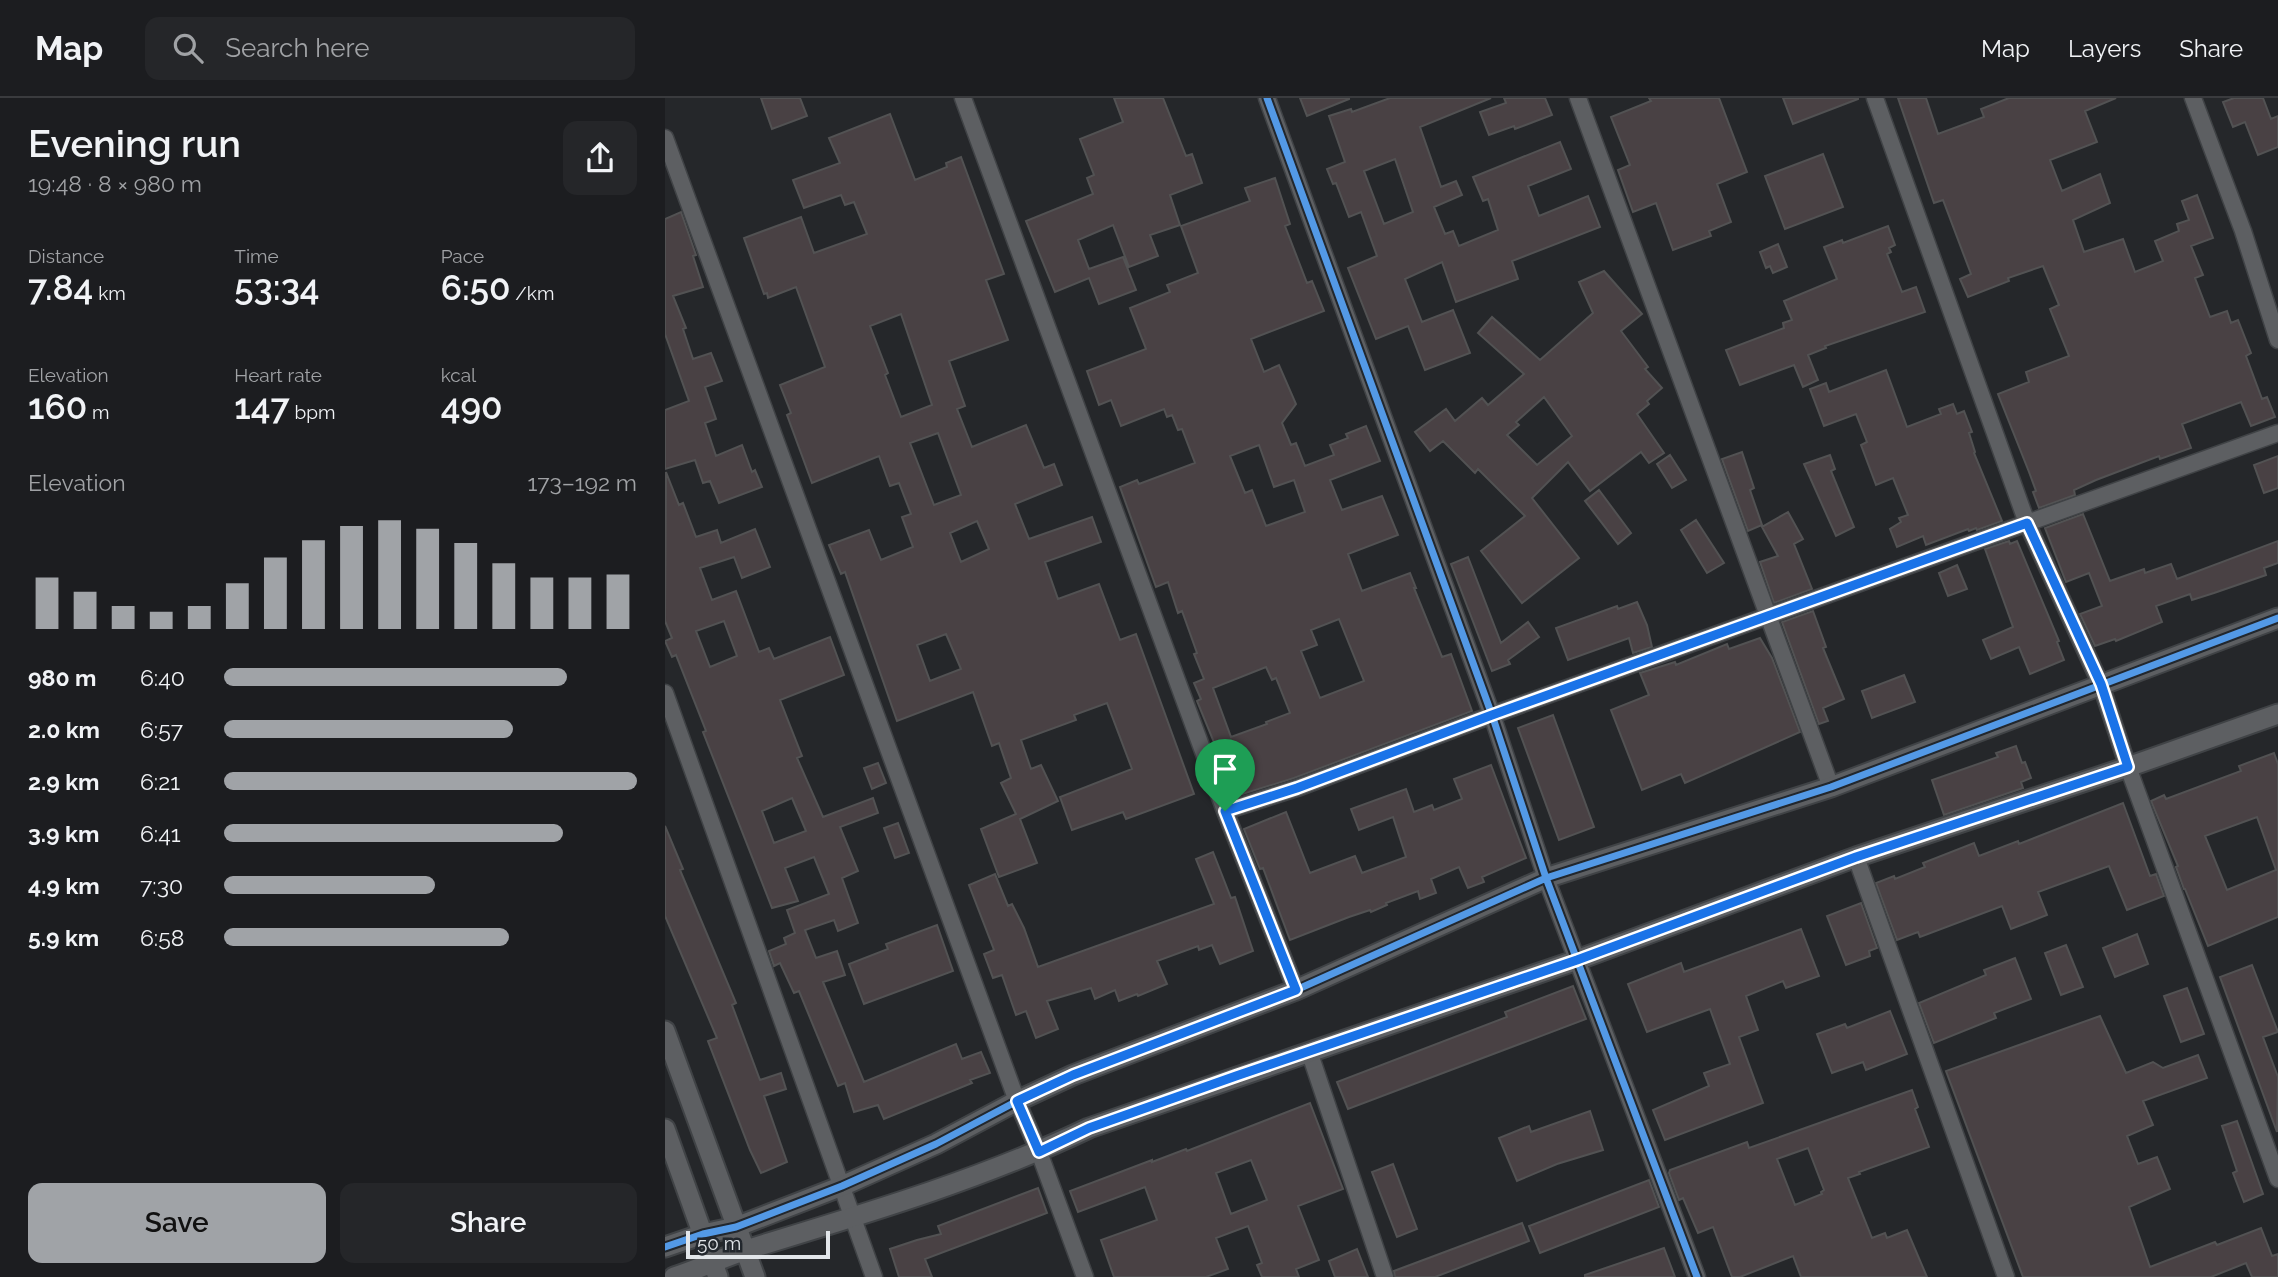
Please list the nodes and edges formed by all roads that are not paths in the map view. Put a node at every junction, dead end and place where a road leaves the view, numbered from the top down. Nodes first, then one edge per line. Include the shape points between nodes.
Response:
1 (963, 98) edge
2 (1266, 98) edge
3 (1578, 98) edge
4 (1875, 98) edge
5 (2193, 98) edge
6 (665, 138) edge
7 (2278, 340) edge
8 (2278, 433) edge
9 (2027, 523) junction
10 (1768, 617) junction
11 (2278, 618) edge
12 (2101, 684) junction
13 (665, 693) edge
14 (2278, 713) edge
15 (1492, 715) junction
16 (2128, 767) junction
17 (1831, 787) junction
18 (1225, 811) junction
19 (1856, 857) junction
20 (1546, 878) junction
21 (1577, 960) junction
22 (1296, 990) junction
23 (665, 1031) edge
24 (1309, 1051) junction
25 (1017, 1101) junction
26 (665, 1129) edge
27 (1039, 1152) junction
28 (2278, 1179) edge
29 (842, 1186) junction
30 (852, 1219) junction
31 (736, 1227) junction
32 (703, 1234) junction
33 (665, 1247) edge
34 (745, 1250) junction
35 (716, 1270) edge
36 (674, 1277) edge
37 (755, 1277) edge
38 (874, 1277) edge
39 (1086, 1277) edge
40 (1385, 1277) edge
41 (1697, 1277) edge
42 (2006, 1277) edge

1 - 18 street
2 - 15 street
3 - 10 street
4 - 9 street
5 - 7 street
6 - 25 street
8 - 9 street
9 - 10 street
9 - 12 street
10 - 15 street
10 - 17 street
11 - 12 street
12 - 16 street
12 - 17 street
13 - 29 street
14 - 16 street
15 - 18 street
15 - 20 street
16 - 19 street
16 - 28 street
17 - 20 street
18 - 22 street
19 - 21 street
19 - 42 street
20 - 21 street
20 - 22 street
21 - 24 street
21 - 41 street
22 - 25 street
23 - 31 street
24 - 27 street via 1089,1128
24 - 40 street
25 - 27 street
25 - 29 street
26 - 32 street
27 - 30 street
27 - 39 street
29 - 30 street
29 - 31 street
30 - 34 street
30 - 38 street
31 - 32 street
31 - 34 street
32 - 33 street
32 - 35 street
34 - 35 street
34 - 37 street
35 - 36 street

